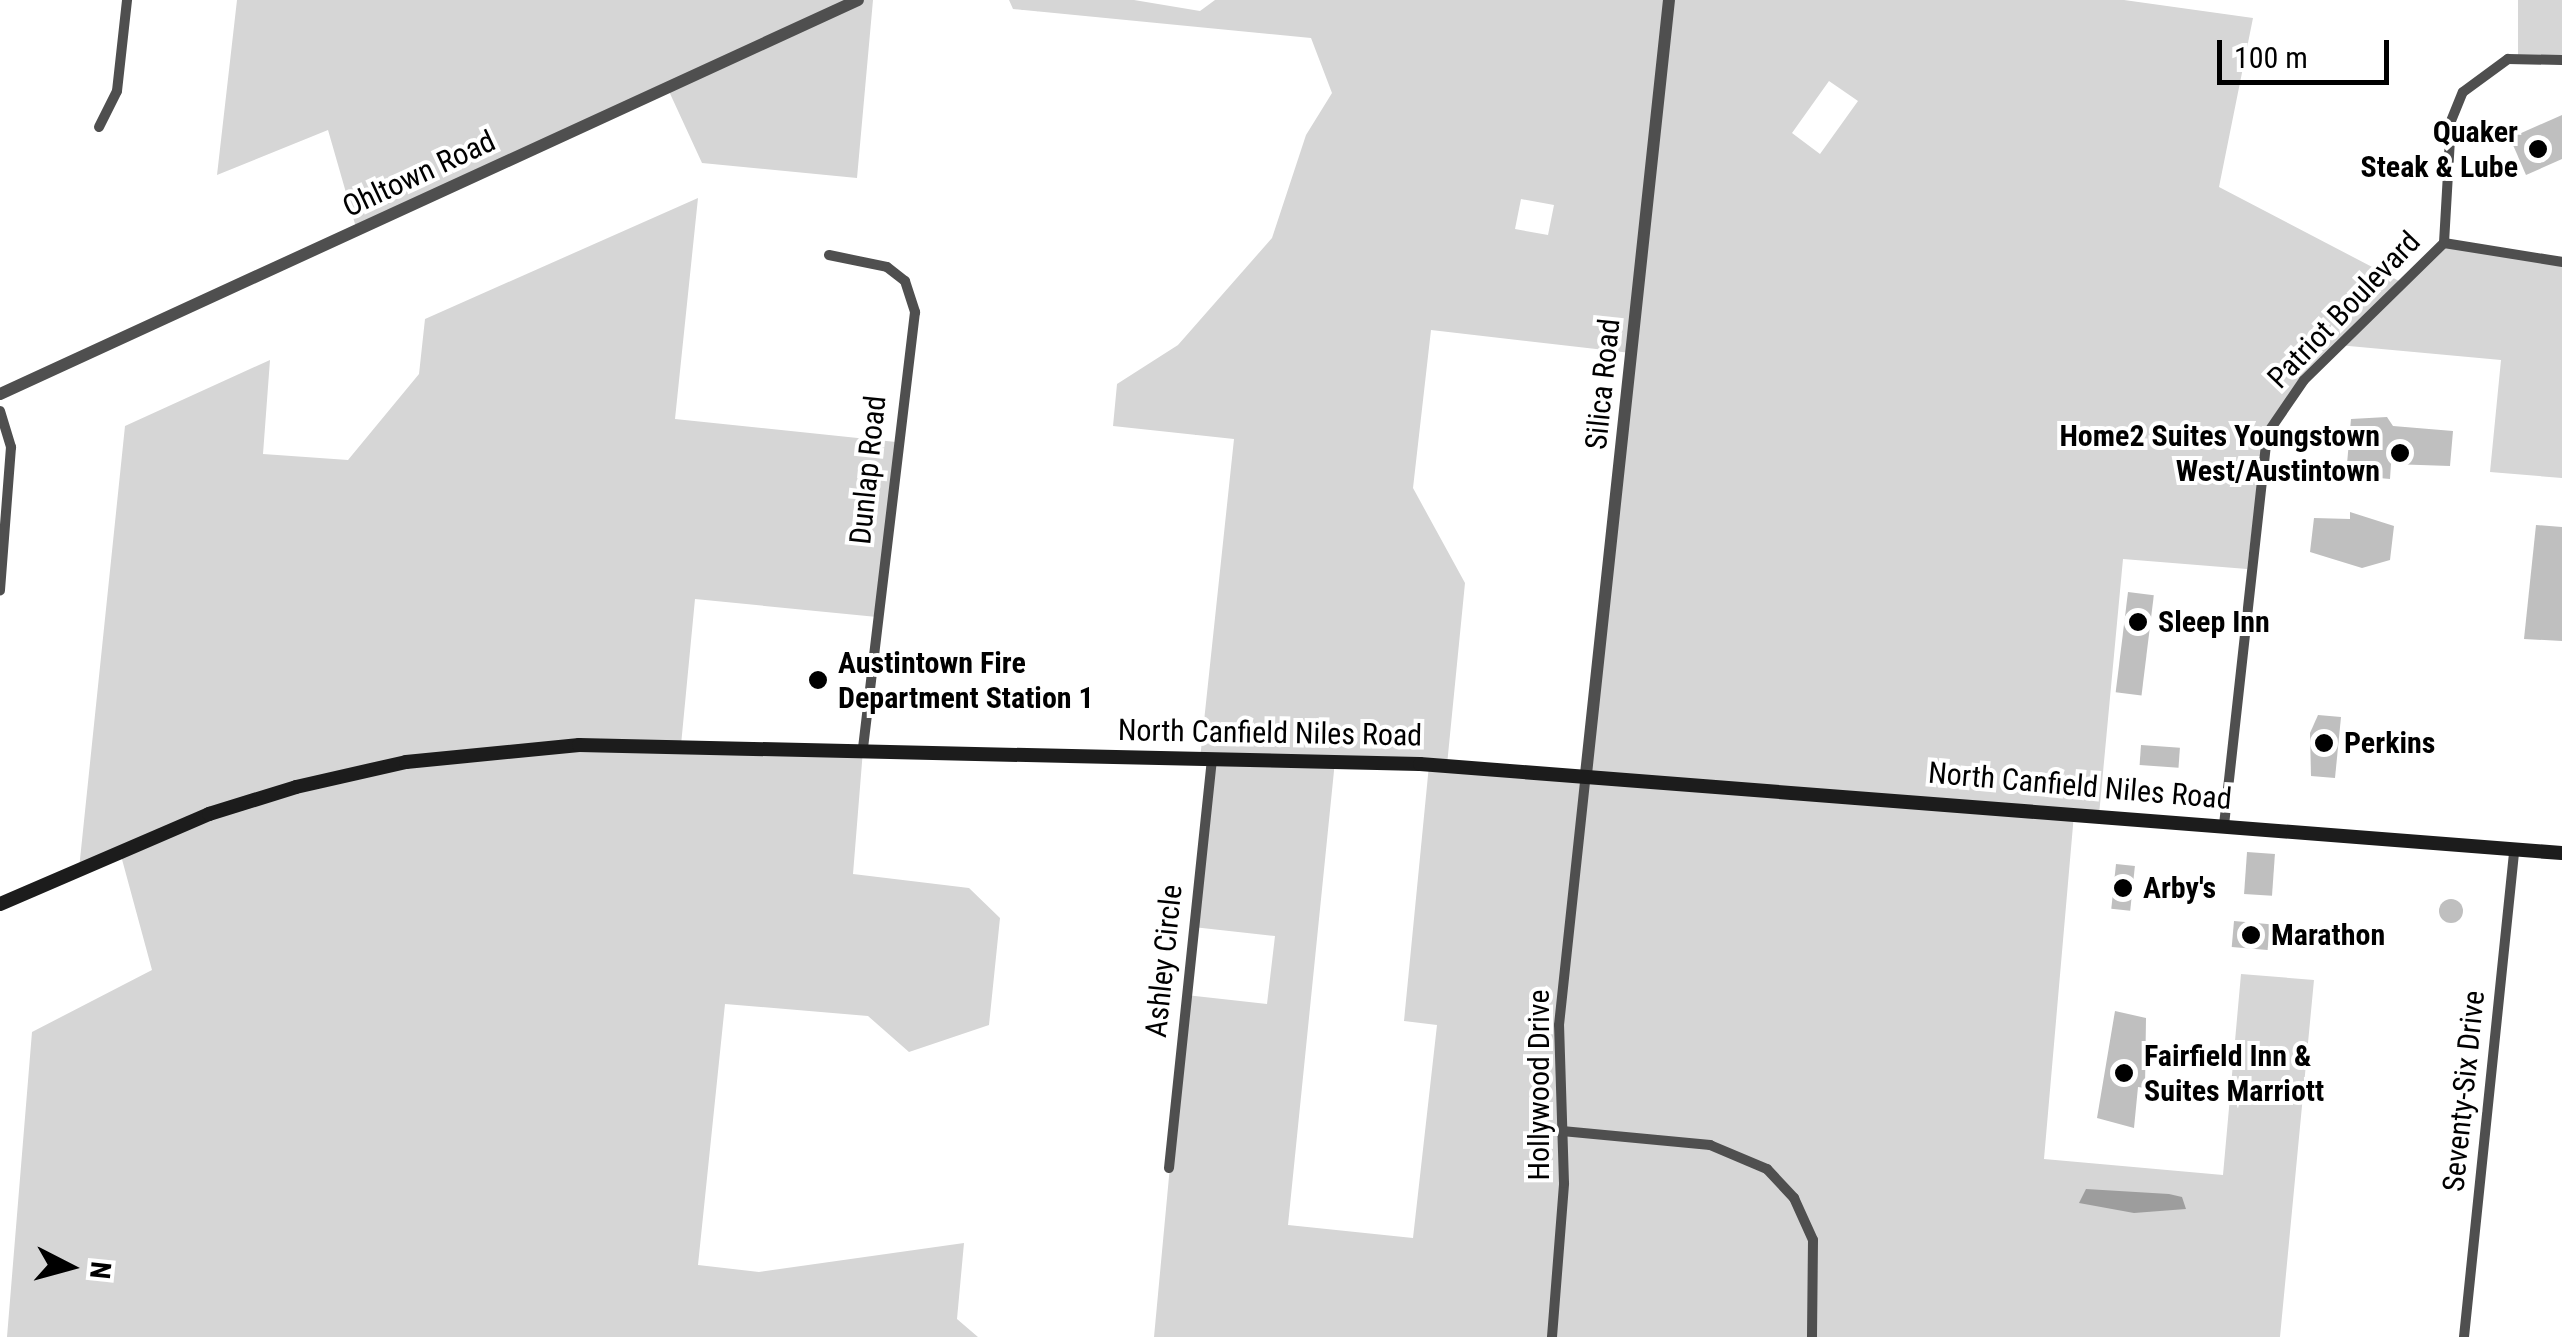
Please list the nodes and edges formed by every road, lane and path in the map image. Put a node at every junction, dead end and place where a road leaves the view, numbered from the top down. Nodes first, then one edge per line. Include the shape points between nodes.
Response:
1 (127, 0) edge
2 (858, 0) edge
3 (1669, 0) edge
4 (2562, 60) edge
5 (99, 127) dead end
6 (2444, 244) junction
7 (829, 254) dead end
8 (2562, 262) edge
9 (0, 394) edge
10 (0, 411) edge
11 (0, 590) edge
12 (864, 750) junction
13 (1212, 759) junction
14 (1586, 774) junction
15 (2224, 825) junction
16 (2514, 850) junction
17 (2562, 852) edge
18 (0, 904) edge
19 (1562, 1131) junction
20 (1170, 1168) dead end
21 (1552, 1337) edge
22 (1812, 1337) edge
23 (2464, 1337) edge

1 - 5 street via 117,90
2 - 9 street, Ohltown Road
3 - 14 street, Silica Road
4 - 6 street via 2508,60 2463,92 2452,121
6 - 8 street
6 - 15 street, Patriot Boulevard via 2304,380 2268,434
7 - 12 street, Dunlap Road via 887,267 905,281 915,312
10 - 11 street via 11,447
12 - 13 main road, North Canfield Niles Road
12 - 18 main road, North Canfield Niles Road via 579,745 406,762 208,814
13 - 14 main road, North Canfield Niles Road
13 - 20 street, Ashley Circle
14 - 15 main road, North Canfield Niles Road
14 - 19 street, Hollywood Drive via 1559,1024
15 - 16 main road, North Canfield Niles Road
16 - 17 main road, North Canfield Niles Road
16 - 23 street, Seventy-Six Drive
19 - 21 street, Hollywood Drive
19 - 22 street via 1710,1145 1767,1170 1794,1198 1814,1240

